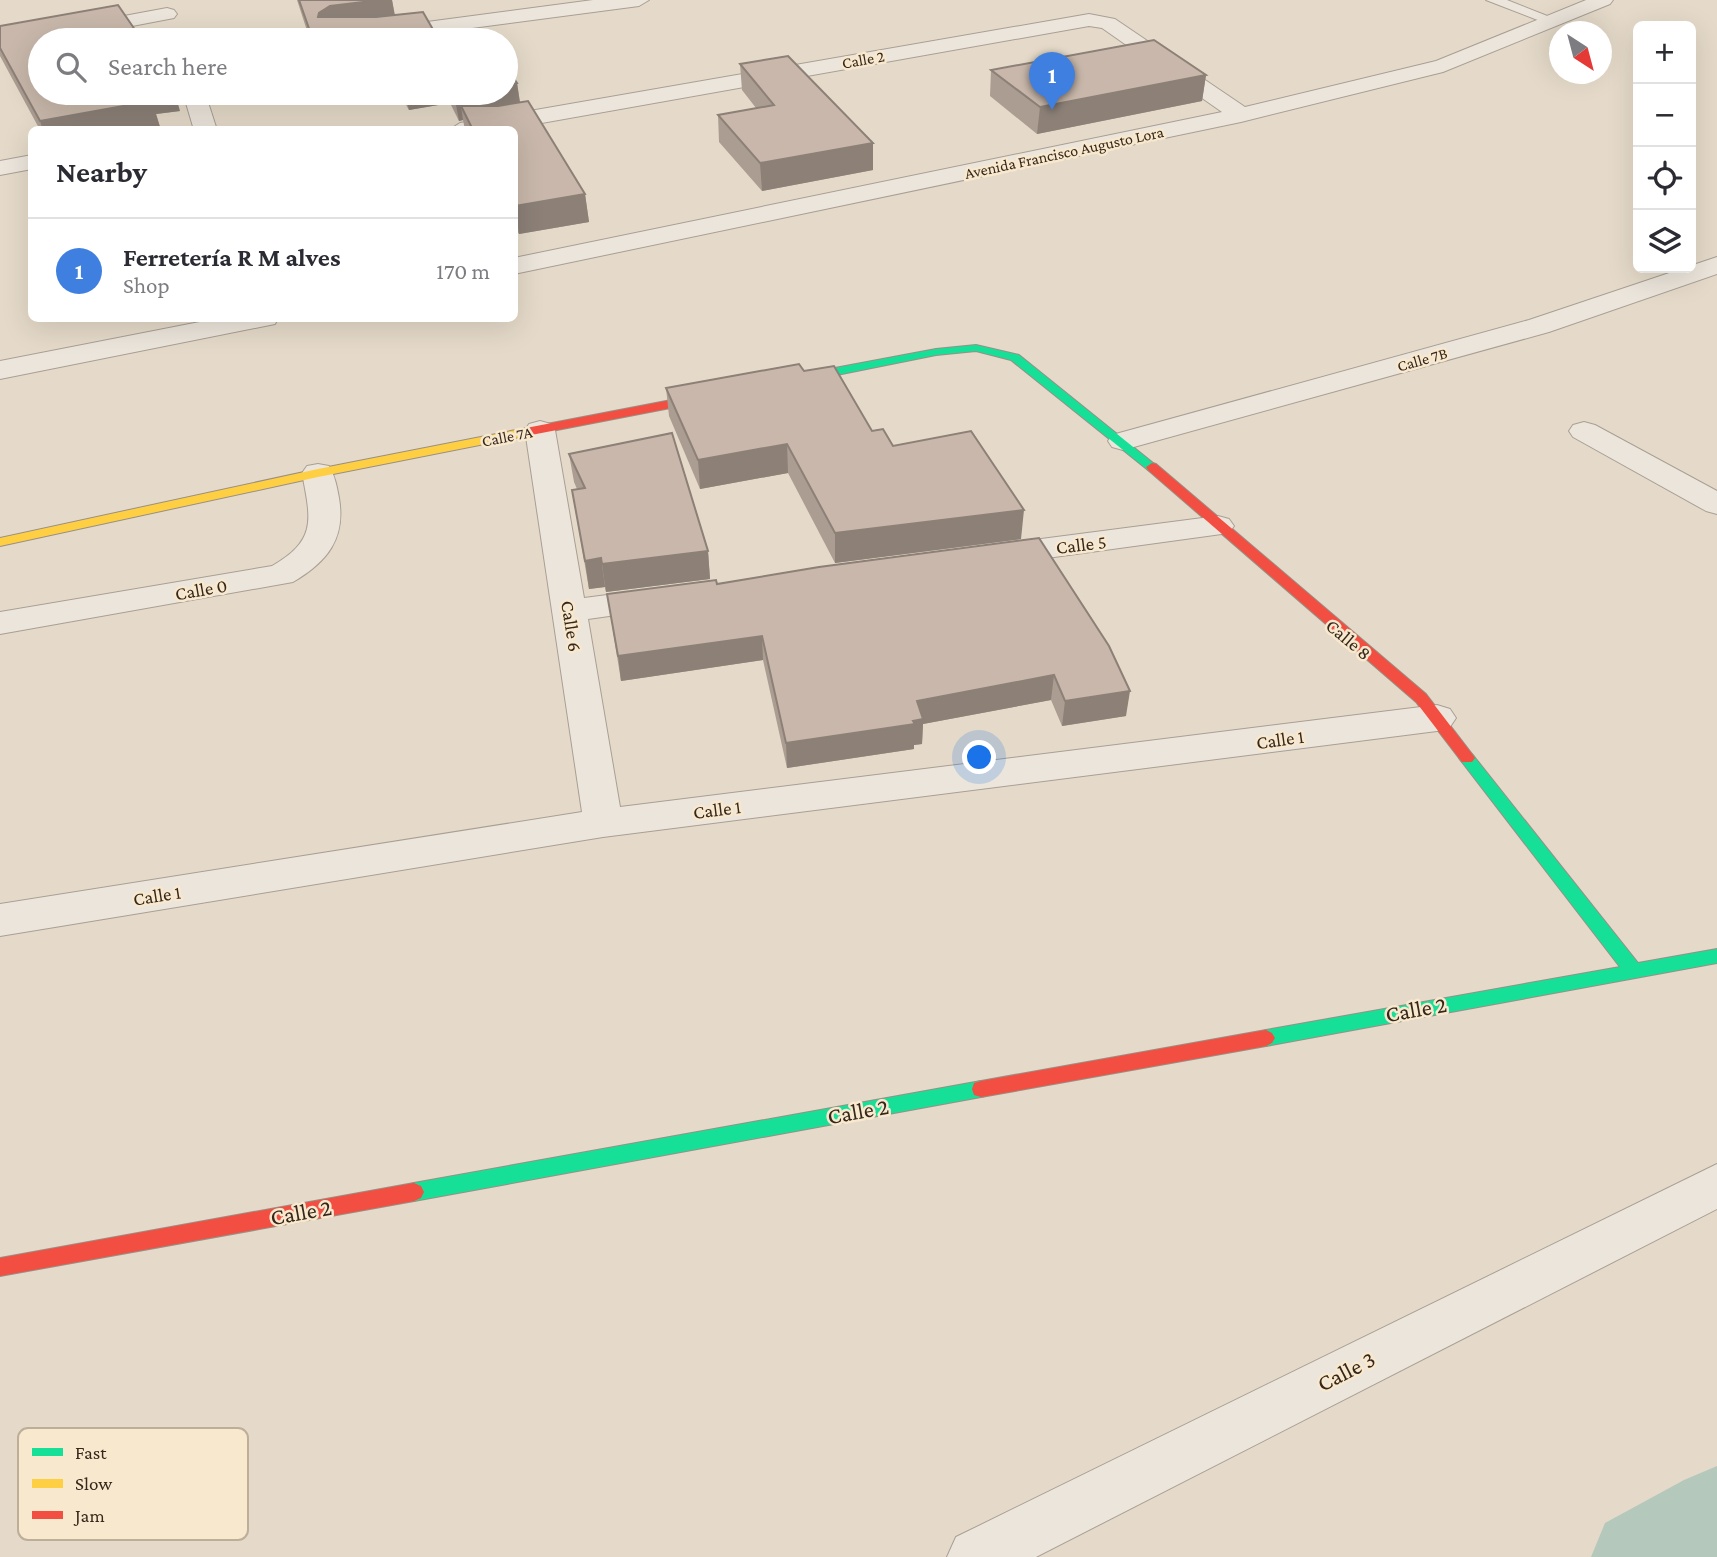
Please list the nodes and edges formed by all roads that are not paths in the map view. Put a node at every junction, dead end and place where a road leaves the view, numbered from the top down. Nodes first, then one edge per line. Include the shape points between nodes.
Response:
1 (639, 0) edge
2 (1493, 0) edge
3 (1603, 0) edge
4 (167, 14) edge
5 (1553, 20) junction
6 (92, 28) edge
7 (427, 28) edge
8 (28, 40) edge
9 (0, 45) edge
10 (198, 105) edge
11 (1241, 115) junction
12 (206, 126) edge
13 (483, 126) edge
14 (28, 163) edge
15 (0, 168) edge
16 (518, 265) edge
17 (1717, 265) edge
18 (245, 322) edge
19 (0, 370) edge
20 (772, 384) edge
21 (731, 392) edge
22 (540, 430) junction
23 (1584, 430) dead end
24 (1123, 441) junction
25 (318, 473) junction
26 (1717, 504) edge
27 (1218, 526) junction
28 (0, 542) edge
29 (970, 559) edge
30 (693, 595) edge
31 (569, 611) junction
32 (0, 623) edge
33 (1437, 718) junction
34 (603, 823) junction
35 (0, 920) edge
36 (1717, 956) edge
37 (1633, 970) junction
38 (1717, 1185) edge
39 (0, 1267) edge
40 (976, 1557) edge

1 - 7 street
2 - 5 lane
3 - 5 street, Avenida Francisco Augusto Lora
4 - 6 street
5 - 11 street, Avenida Francisco Augusto Lora via 1443,66
8 - 9 street
10 - 12 street
11 - 13 street, Calle 2 via 1108,23 1089,20
11 - 16 street, Avenida Francisco Augusto Lora
14 - 15 street
17 - 24 street, Calle 7B via 1539,326
18 - 19 street
20 - 24 street, Calle 8 via 976,348 1015,357
21 - 22 street, Calle 7A
22 - 25 street, Calle 7A
22 - 31 street, Calle 6
23 - 26 street
24 - 27 street, Calle 8
25 - 28 street, Calle 7A
25 - 32 street, Calle 0 via 328,521 324,534 309,557 282,575
27 - 29 street, Calle 5
27 - 33 street, Calle 8 via 1421,698
30 - 31 street
31 - 34 street, Calle 6
33 - 34 street, Calle 1
33 - 37 street, Calle 8
34 - 35 street, Calle 1
36 - 37 street, Calle 2
37 - 39 street, Calle 2
38 - 40 street, Calle 3

